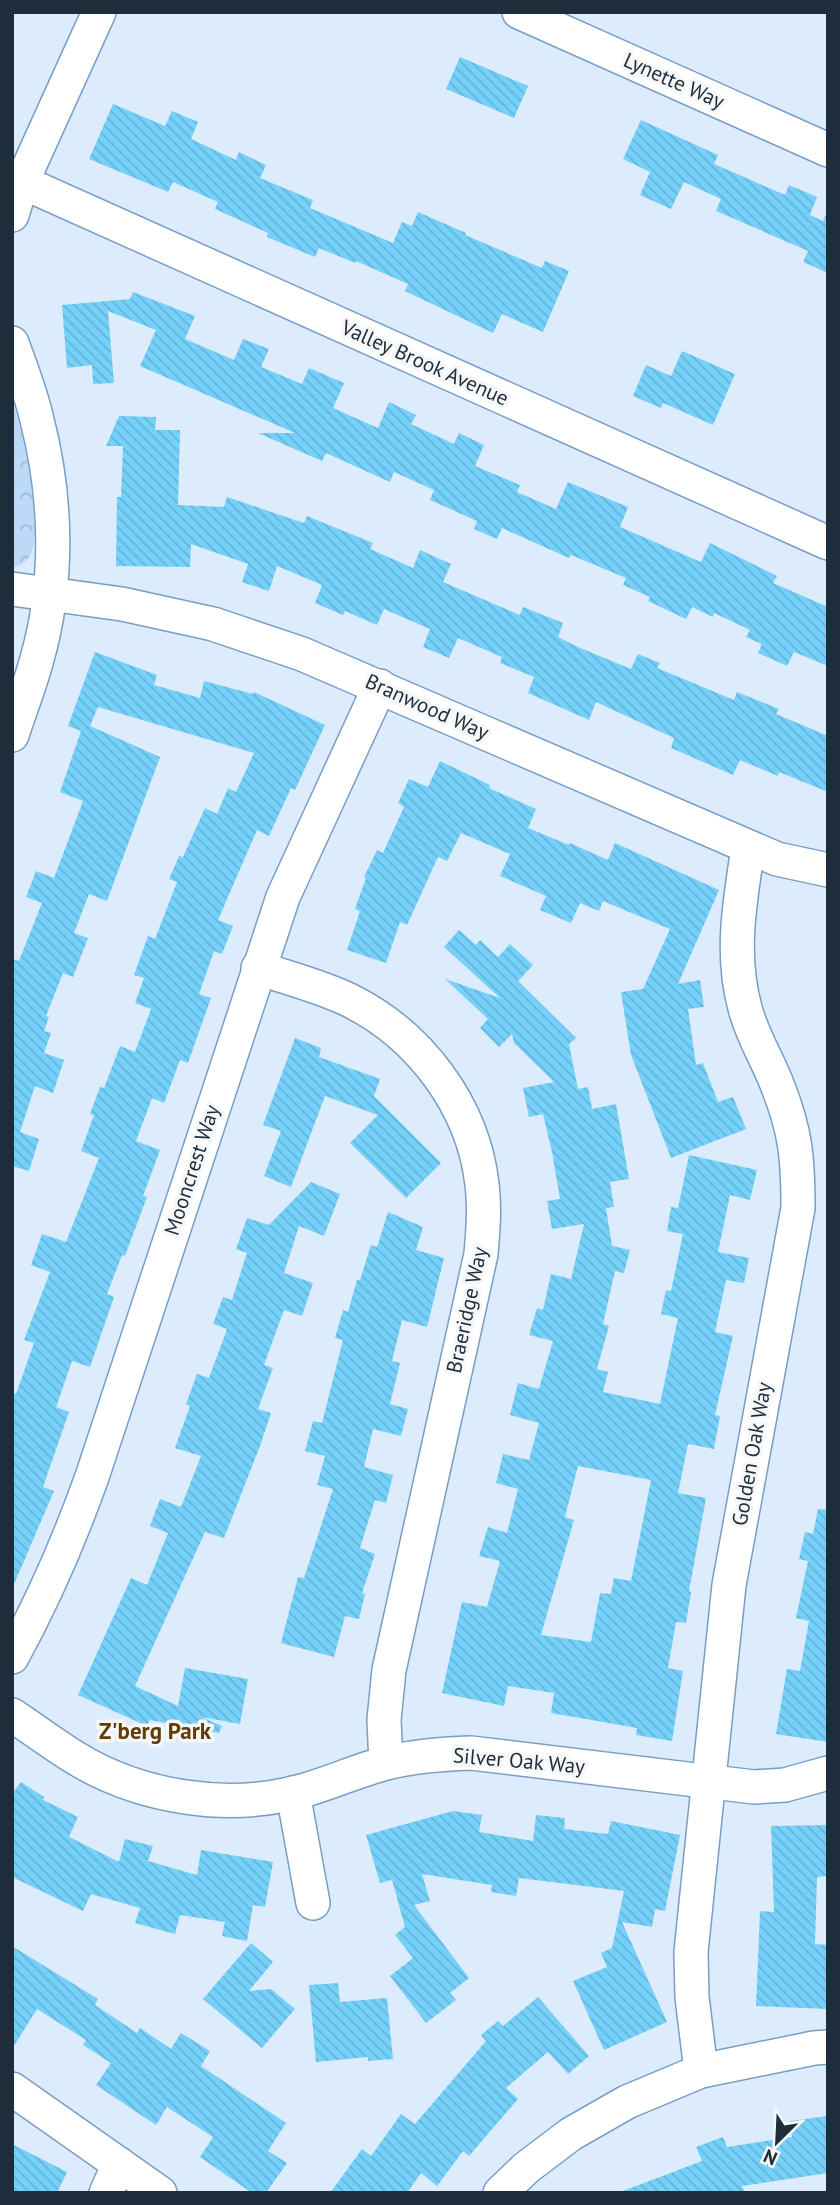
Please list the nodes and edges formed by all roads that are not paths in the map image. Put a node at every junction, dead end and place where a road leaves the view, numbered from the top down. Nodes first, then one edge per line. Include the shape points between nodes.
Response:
1 (99, 12) edge
2 (519, 12) edge
3 (828, 150) edge
4 (22, 183) junction
5 (12, 215) edge
6 (12, 343) edge
7 (828, 543) edge
8 (12, 589) edge
9 (50, 592) junction
10 (380, 686) junction
11 (12, 735) edge
12 (748, 848) junction
13 (828, 870) edge
14 (258, 968) junction
15 (12, 1657) edge
16 (12, 1715) edge
17 (386, 1763) junction
18 (828, 1773) edge
19 (708, 1783) junction
20 (293, 1793) junction
21 (313, 1903) dead end
22 (828, 2047) edge
23 (701, 2071) junction
24 (12, 2088) edge
25 (113, 2178) edge
26 (160, 2193) edge
27 (500, 2193) edge

1 - 4 street
2 - 3 street, Lynette Way
4 - 5 street
4 - 7 street, Valley Brook Avenue
6 - 9 street via 47,465 53,522
8 - 9 street, Branwood Way
9 - 10 street, Branwood Way via 213,624
9 - 11 street via 37,658
10 - 12 street, Branwood Way
10 - 14 street, Mooncrest Way via 283,897
12 - 13 street, Branwood Way
12 - 19 street, Golden Oak Way via 737,918 737,960 744,1007 791,1121 798,1160 798,1208 736,1540
14 - 15 street, Mooncrest Way via 68,1546
14 - 17 street, Braeridge Way via 349,1000 407,1040 433,1067 457,1105 473,1143 482,1183 481,1254 388,1670
16 - 20 street, Silver Oak Way via 75,1758 117,1779 156,1791 249,1800
17 - 19 street, Silver Oak Way via 471,1753
17 - 20 street, Silver Oak Way
18 - 19 street, Silver Oak Way via 785,1785
19 - 23 street, Golden Oak Way via 691,1952
20 - 21 street
22 - 23 street
23 - 27 street via 627,2102 571,2134
24 - 25 street
25 - 26 street

